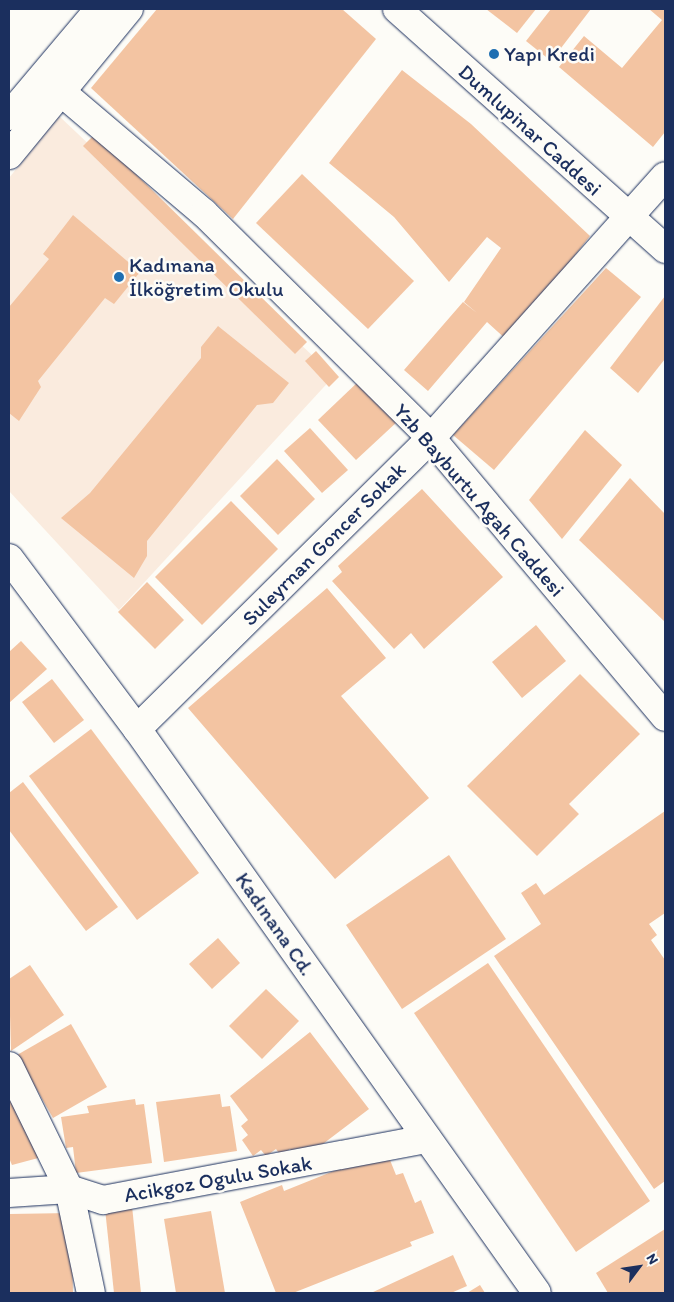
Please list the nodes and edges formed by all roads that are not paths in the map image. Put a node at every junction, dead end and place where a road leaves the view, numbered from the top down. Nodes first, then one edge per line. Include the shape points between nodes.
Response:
1 (99, 9) edge
2 (129, 9) edge
3 (398, 9) edge
4 (60, 91) junction
5 (9, 116) edge
6 (9, 156) edge
7 (665, 176) edge
8 (626, 216) junction
9 (665, 248) edge
10 (431, 438) junction
11 (9, 558) edge
12 (665, 717) edge
13 (137, 729) junction
14 (9, 1066) edge
15 (427, 1139) junction
16 (69, 1189) junction
17 (9, 1193) edge
18 (91, 1293) edge
19 (537, 1293) edge

1 - 5 street
2 - 4 street
3 - 8 street, Dumlupinar Caddesi
4 - 6 street
4 - 10 street, Yzb Bayburtu Agah Caddesi via 204,214
7 - 8 street, Suleyrnan Goncer Sokak
8 - 9 street, Dumlupinar Caddesi
8 - 10 street, Suleyrnan Goncer Sokak
10 - 12 street, Yzb Bayburtu Agah Caddesi
10 - 13 street, Suleyrnan Goncer Sokak
11 - 13 street, Kadınana Cd.
13 - 15 street, Kadınana Cd.
14 - 16 street
15 - 16 street, Acikgoz Ogulu Sokak via 103,1200
15 - 19 street, Kadınana Cd.
16 - 17 street, Acikgoz Ogulu Sokak
16 - 18 street

